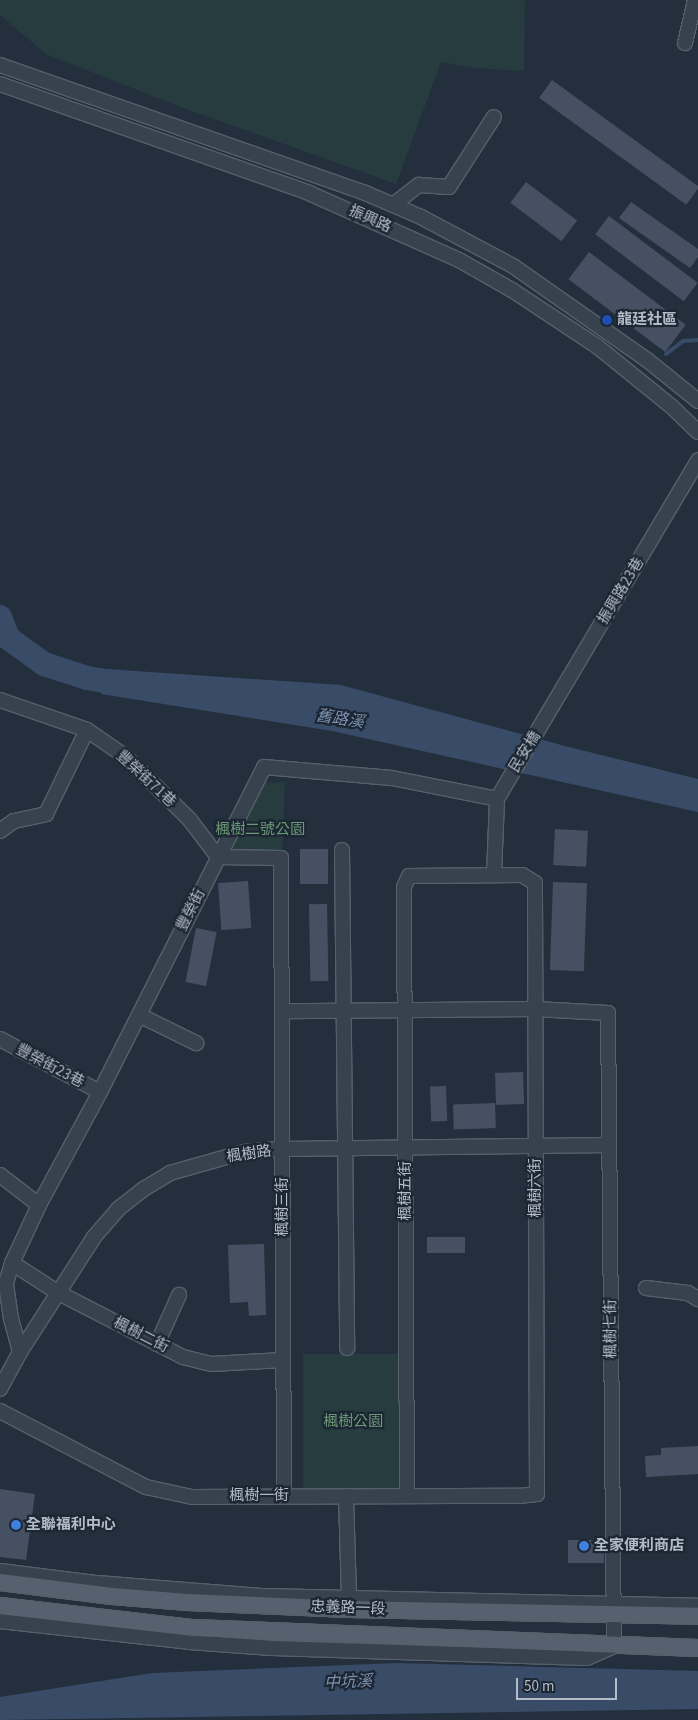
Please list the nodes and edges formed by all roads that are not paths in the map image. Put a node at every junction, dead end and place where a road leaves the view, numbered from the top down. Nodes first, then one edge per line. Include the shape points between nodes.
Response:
1 (695, 0) edge
2 (685, 43) dead end
3 (0, 64) edge
4 (0, 84) edge
5 (494, 117) dead end
6 (393, 205) junction
7 (698, 401) edge
8 (698, 432) edge
9 (698, 460) edge
10 (0, 700) edge
11 (544, 721) joint
12 (87, 730) junction
13 (497, 799) junction
14 (0, 831) edge
15 (342, 850) dead end
16 (218, 857) junction
17 (494, 875) junction
18 (535, 1009) junction
19 (282, 1011) junction
20 (345, 1011) junction
21 (404, 1011) junction
22 (139, 1014) junction
23 (0, 1039) edge
24 (196, 1043) dead end
25 (100, 1092) junction
26 (609, 1145) junction
27 (536, 1146) junction
28 (346, 1148) junction
29 (405, 1148) junction
30 (282, 1149) junction
31 (0, 1175) edge
32 (38, 1205) junction
33 (12, 1263) junction
34 (646, 1288) dead end
35 (57, 1292) junction
36 (179, 1295) dead end
37 (698, 1299) edge
38 (157, 1344) junction
39 (347, 1348) dead end
40 (20, 1352) junction
41 (284, 1360) junction
42 (0, 1389) edge
43 (0, 1411) edge
44 (537, 1494) joint
45 (284, 1496) junction
46 (346, 1496) junction
47 (408, 1496) junction
48 (0, 1570) edge
49 (0, 1582) edge
50 (349, 1598) junction
51 (0, 1606) edge
52 (698, 1606) edge
53 (613, 1610) junction
54 (698, 1616) edge
55 (0, 1621) edge
56 (614, 1646) junction
57 (698, 1648) edge

1 - 2 street
3 - 6 street, 振興路
4 - 8 street, 振興路 via 309,193 459,260 512,290 598,347
5 - 6 street via 449,188 419,185
6 - 7 street, 振興路 via 513,266 646,359
9 - 11 street, 振興路23巷
10 - 12 street, 豐榮街71巷
11 - 13 street, 民安橋
12 - 14 street via 46,814 14,821
12 - 16 street, 豐榮街71巷 via 126,757 190,820
13 - 16 street, 豐榮街 via 392,778 264,767
13 - 17 street
15 - 20 street
16 - 19 street, 楓樹三街 via 281,858
16 - 22 street, 豐榮街
17 - 18 street, 楓樹六街 via 522,875 535,883
17 - 21 street, 楓樹五街 via 410,876 404,887
18 - 21 street
18 - 26 street, 楓樹七街 via 608,1013
18 - 27 street, 楓樹六街
19 - 20 street
19 - 30 street, 楓樹三街
20 - 21 street
20 - 28 street
21 - 29 street, 楓樹五街
22 - 24 street
22 - 25 street, 豐榮街
23 - 25 street, 豐榮街23巷
25 - 32 street, 豐榮街
26 - 27 street, 楓樹路
26 - 53 street, 楓樹七街
27 - 29 street, 楓樹路
27 - 44 street, 楓樹六街
28 - 29 street, 楓樹路
28 - 30 street, 楓樹路
28 - 39 street
29 - 47 street, 楓樹五街
30 - 35 street, 楓樹路 via 215,1158 170,1173 142,1190 118,1209 94,1236
30 - 41 street, 楓樹三街
31 - 32 street
32 - 33 street, 豐榮街
33 - 35 street, 楓樹二街
33 - 40 street, 豐榮街 via 6,1283
34 - 37 street via 688,1293
35 - 38 street, 楓樹二街
35 - 40 street, 楓樹路
36 - 38 street
38 - 41 street, 楓樹二街 via 183,1357 211,1364
40 - 42 street, 楓樹路
41 - 45 street, 楓樹三街
43 - 45 street, 楓樹一街 via 146,1487 192,1497
44 - 47 street, 楓樹一街
45 - 46 street, 楓樹一街
46 - 47 street, 楓樹一街
46 - 50 street
48 - 50 street, 忠義路一段 via 153,1588
49 - 53 main road, 忠義路一段 via 188,1602 339,1608
50 - 53 street, 忠義路一段
51 - 56 main road, 忠義路一段 via 194,1628
52 - 53 street, 忠義路一段
53 - 54 main road, 忠義路一段
53 - 56 street, 楓樹七街
55 - 56 street, 忠義路一段 via 272,1648 587,1658
56 - 57 main road, 忠義路一段

